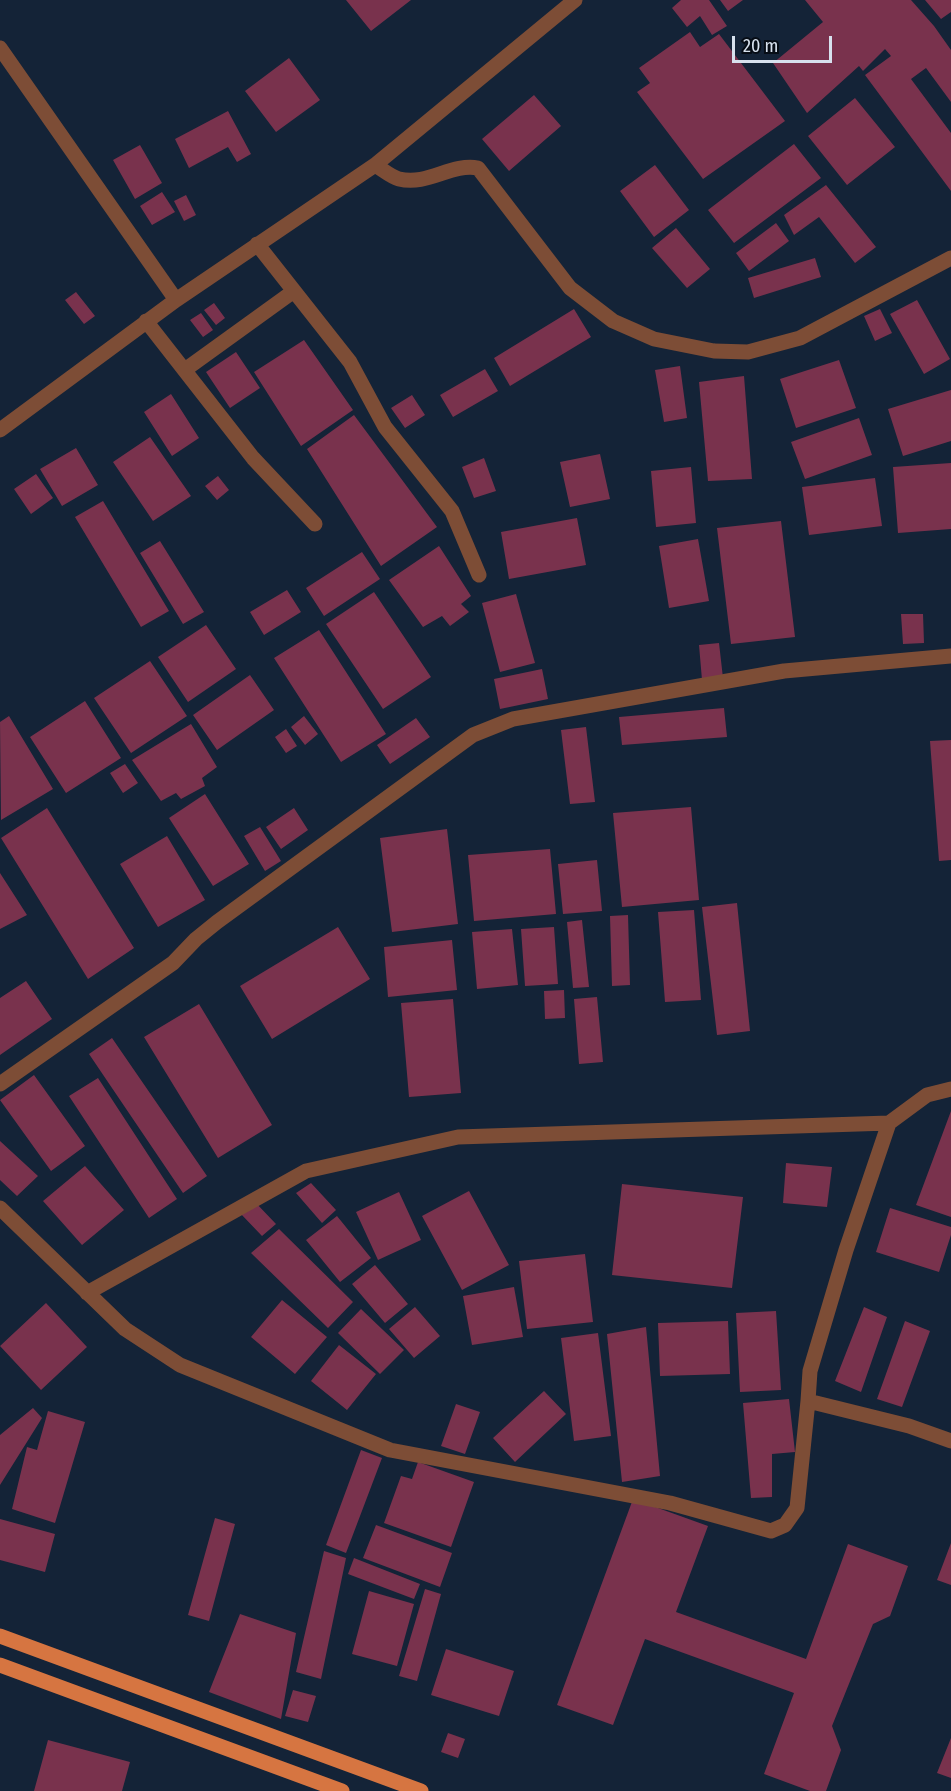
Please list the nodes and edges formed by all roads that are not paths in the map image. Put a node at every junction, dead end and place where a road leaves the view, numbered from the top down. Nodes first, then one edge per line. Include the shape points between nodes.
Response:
1 (575, 0) edge
2 (0, 48) edge
3 (375, 165) junction
4 (258, 244) junction
5 (951, 258) edge
6 (294, 291) junction
7 (176, 300) junction
8 (146, 321) junction
9 (186, 369) junction
10 (0, 430) edge
11 (315, 524) dead end
12 (479, 575) dead end
13 (951, 656) edge
14 (0, 1084) edge
15 (951, 1089) edge
16 (889, 1123) junction
17 (0, 1208) edge
18 (87, 1293) junction
19 (808, 1401) junction
20 (951, 1441) edge
21 (0, 1636) edge
22 (0, 1665) edge
23 (84, 1667) junction
24 (74, 1692) junction
25 (342, 1791) edge
26 (421, 1791) edge

1 - 3 street
2 - 7 street
3 - 4 street
3 - 5 street via 398,179 425,181 466,166 478,168 570,288 613,321 644,334 714,351 748,352 800,338
4 - 6 street
4 - 7 street
6 - 9 street
6 - 12 street via 350,362 385,426 452,511
7 - 8 street
8 - 9 street
8 - 10 street
9 - 11 street via 253,458
13 - 14 street via 784,671 513,719 473,735 217,922 173,963
15 - 16 street via 927,1095
16 - 18 street via 458,1137 306,1171
16 - 19 street via 810,1371
17 - 18 street
18 - 19 street via 125,1329 180,1365 390,1450 670,1503 771,1531 785,1525 797,1508
19 - 20 street via 909,1426
21 - 23 main road
22 - 24 main road
23 - 24 main road
23 - 26 main road
24 - 25 main road

